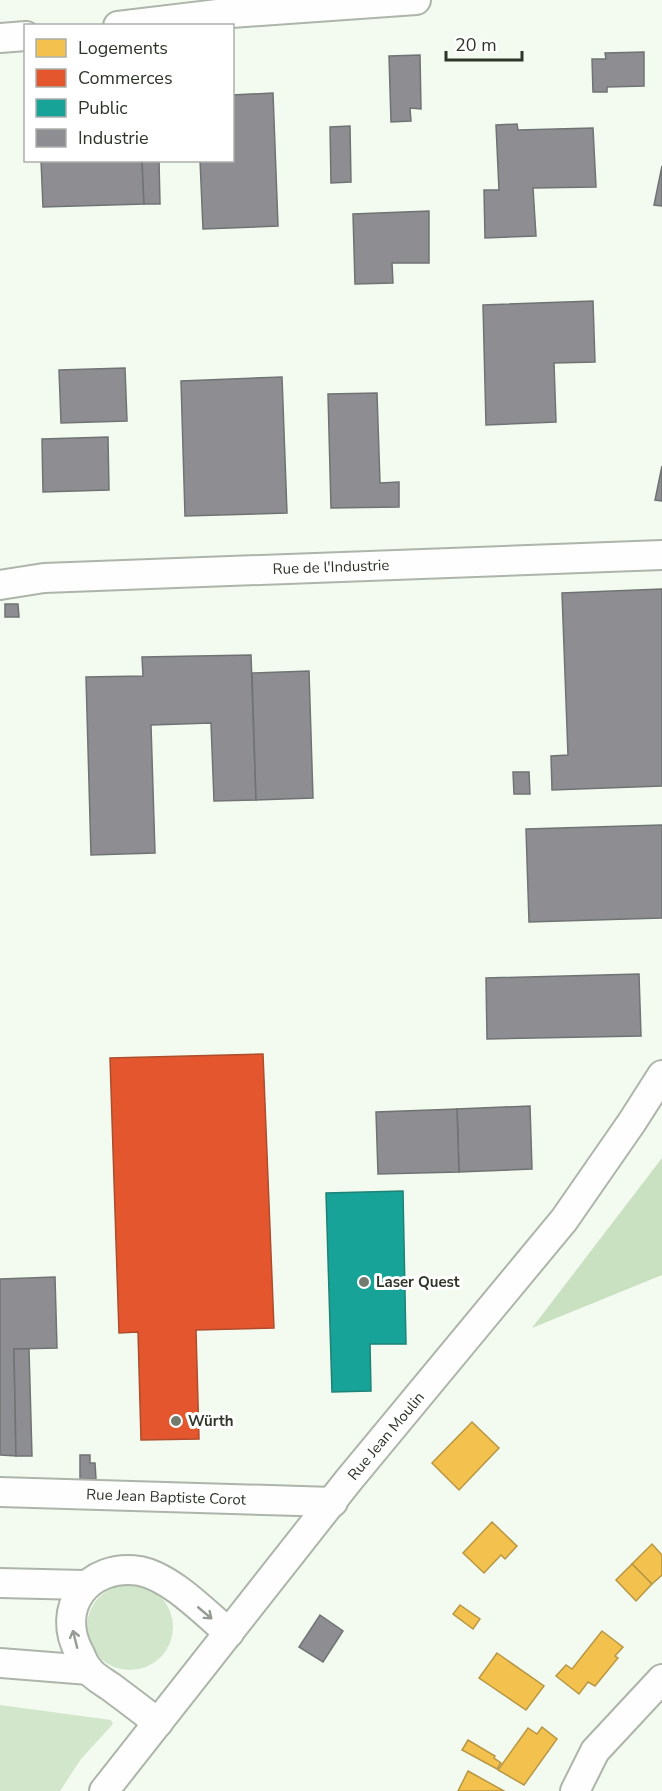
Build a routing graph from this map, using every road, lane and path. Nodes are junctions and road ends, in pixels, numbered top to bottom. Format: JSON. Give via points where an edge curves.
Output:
{"nodes":[{"id":1,"x":417,"y":0,"type":"edge"},
{"id":2,"x":135,"y":24,"type":"edge"},
{"id":3,"x":24,"y":36,"type":"edge"},
{"id":4,"x":0,"y":38,"type":"edge"},
{"id":5,"x":662,"y":555,"type":"edge"},
{"id":6,"x":0,"y":585,"type":"edge"},
{"id":7,"x":662,"y":1075,"type":"edge"},
{"id":8,"x":0,"y":1492,"type":"edge"},
{"id":9,"x":333,"y":1502,"type":"junction"},
{"id":10,"x":0,"y":1583,"type":"edge"},
{"id":11,"x":85,"y":1585,"type":"junction"},
{"id":12,"x":229,"y":1633,"type":"junction"},
{"id":13,"x":0,"y":1663,"type":"edge"},
{"id":14,"x":89,"y":1670,"type":"junction"},
{"id":15,"x":662,"y":1679,"type":"edge"},
{"id":16,"x":158,"y":1723,"type":"junction"},
{"id":17,"x":104,"y":1791,"type":"edge"},
{"id":18,"x":575,"y":1791,"type":"edge"}],
"edges":[{"from":1,"to":2,"type":"street"},
{"from":3,"to":4,"type":"street"},
{"from":5,"to":6,"type":"street","name":"Rue de l'Industrie","via":[[44,578]]},
{"from":7,"to":9,"type":"street","name":"Rue Jean Moulin","via":[[564,1220]]},
{"from":8,"to":9,"type":"street","name":"Rue Jean Baptiste Corot"},
{"from":9,"to":12,"type":"street","name":"Rue Jean Moulin"},
{"from":10,"to":11,"type":"street"},
{"from":11,"to":12,"type":"street","one_way":true,"via":[[118,1570],[140,1571],[173,1586]]},
{"from":14,"to":11,"type":"street","one_way":true,"via":[[75,1645],[71,1620],[74,1601]]},
{"from":12,"to":16,"type":"street","name":"Rue Jean Moulin"},
{"from":13,"to":14,"type":"street"},
{"from":14,"to":16,"type":"street"},
{"from":15,"to":18,"type":"street","via":[[595,1751]]},
{"from":16,"to":17,"type":"street","name":"Rue Jean Moulin"}]}
